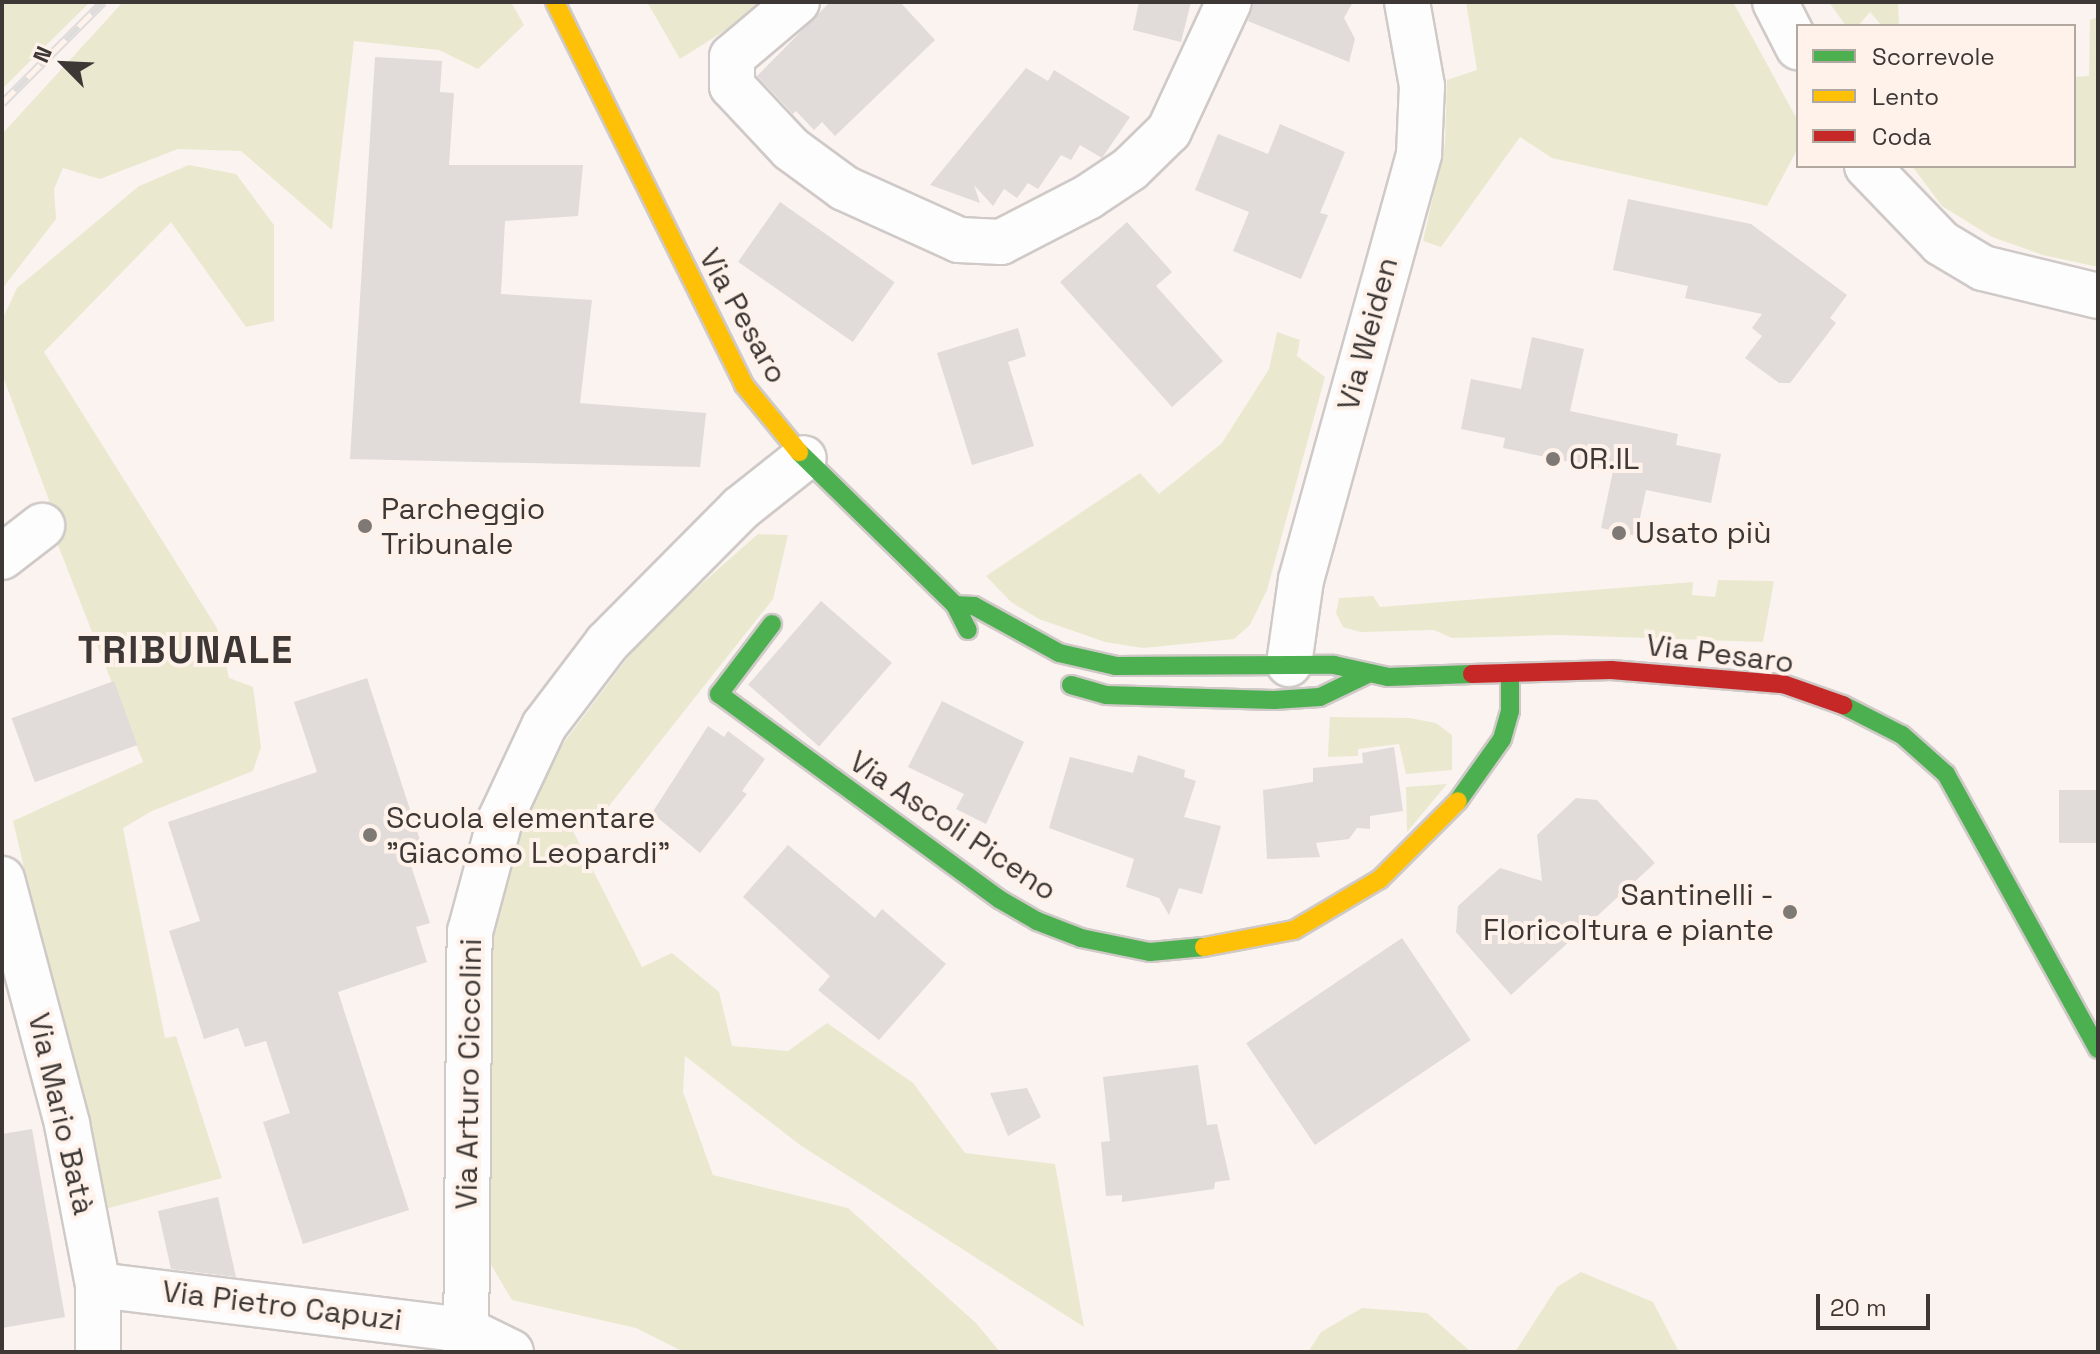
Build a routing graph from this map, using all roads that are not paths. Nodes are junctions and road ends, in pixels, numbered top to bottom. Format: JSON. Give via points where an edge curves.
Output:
{"nodes":[{"id":1,"x":555,"y":2,"type":"edge"},
{"id":2,"x":797,"y":2,"type":"edge"},
{"id":3,"x":1229,"y":2,"type":"edge"},
{"id":4,"x":1407,"y":2,"type":"edge"},
{"id":5,"x":1775,"y":2,"type":"edge"},
{"id":6,"x":1796,"y":43,"type":"edge"},
{"id":7,"x":1869,"y":168,"type":"edge"},
{"id":8,"x":2098,"y":296,"type":"edge"},
{"id":9,"x":804,"y":458,"type":"junction"},
{"id":10,"x":42,"y":526,"type":"dead end"},
{"id":11,"x":2,"y":557,"type":"edge"},
{"id":12,"x":955,"y":605,"type":"junction"},
{"id":13,"x":772,"y":624,"type":"dead end"},
{"id":14,"x":987,"y":644,"type":"dead end"},
{"id":15,"x":1289,"y":664,"type":"junction"},
{"id":16,"x":1510,"y":674,"type":"junction"},
{"id":17,"x":1366,"y":675,"type":"junction"},
{"id":18,"x":1049,"y":678,"type":"dead end"},
{"id":19,"x":1106,"y":695,"type":"junction"},
{"id":20,"x":2,"y":879,"type":"edge"},
{"id":21,"x":2062,"y":986,"type":"junction"},
{"id":22,"x":2098,"y":1016,"type":"edge"},
{"id":23,"x":2098,"y":1049,"type":"edge"},
{"id":24,"x":98,"y":1285,"type":"junction"},
{"id":25,"x":466,"y":1341,"type":"edge"},
{"id":26,"x":98,"y":1352,"type":"edge"},
{"id":27,"x":511,"y":1352,"type":"edge"}],
"edges":[{"from":1,"to":9,"type":"street","name":"Via Pesaro","via":[[744,385]]},
{"from":2,"to":3,"type":"street","via":[[732,57],[732,86],[791,149],[844,188],[959,240],[1001,242],[1130,169],[1169,131]]},
{"from":4,"to":15,"type":"street","name":"Via Weiden","via":[[1422,86],[1419,154],[1301,580]]},
{"from":5,"to":6,"type":"street"},
{"from":7,"to":8,"type":"street","via":[[1941,243],[1983,268]]},
{"from":9,"to":12,"type":"street","name":"Via Pesaro"},
{"from":9,"to":25,"type":"street","name":"Via Arturo Ciccolini","via":[[741,508],[607,643],[544,726],[500,820],[470,932]]},
{"from":10,"to":11,"type":"street"},
{"from":12,"to":14,"type":"street","name":"Via Pesaro","via":[[965,628]]},
{"from":12,"to":15,"type":"street","name":"Via Pesaro","via":[[974,606],[1059,653],[1116,666]]},
{"from":13,"to":16,"type":"street","name":"Via Ascoli Piceno","via":[[719,694],[999,899],[1081,938],[1150,952],[1241,944],[1294,930],[1380,879],[1429,835],[1473,784],[1502,739],[1510,711]]},
{"from":15,"to":17,"type":"street","name":"Via Pesaro","via":[[1334,665]]},
{"from":15,"to":19,"type":"street","via":[[1279,681],[1256,685],[1114,685]]},
{"from":16,"to":17,"type":"street","name":"Via Pesaro"},
{"from":16,"to":21,"type":"street","name":"Via Pesaro","via":[[1611,670],[1783,684],[1844,705],[1902,735],[1946,774]]},
{"from":17,"to":19,"type":"street","name":"Via Pesaro","via":[[1320,697]]},
{"from":18,"to":19,"type":"street","name":"Via Pesaro"},
{"from":20,"to":24,"type":"street","name":"Via Mario Batà","via":[[67,1124]]},
{"from":21,"to":22,"type":"street","name":"Via Pesaro"},
{"from":21,"to":23,"type":"street","name":"Via Pesaro"},
{"from":24,"to":25,"type":"street","name":"Via Pietro Capuzi"},
{"from":24,"to":26,"type":"street","name":"Via Mario Batà"},
{"from":25,"to":27,"type":"street","name":"Via Pietro Capuzi"}]}
